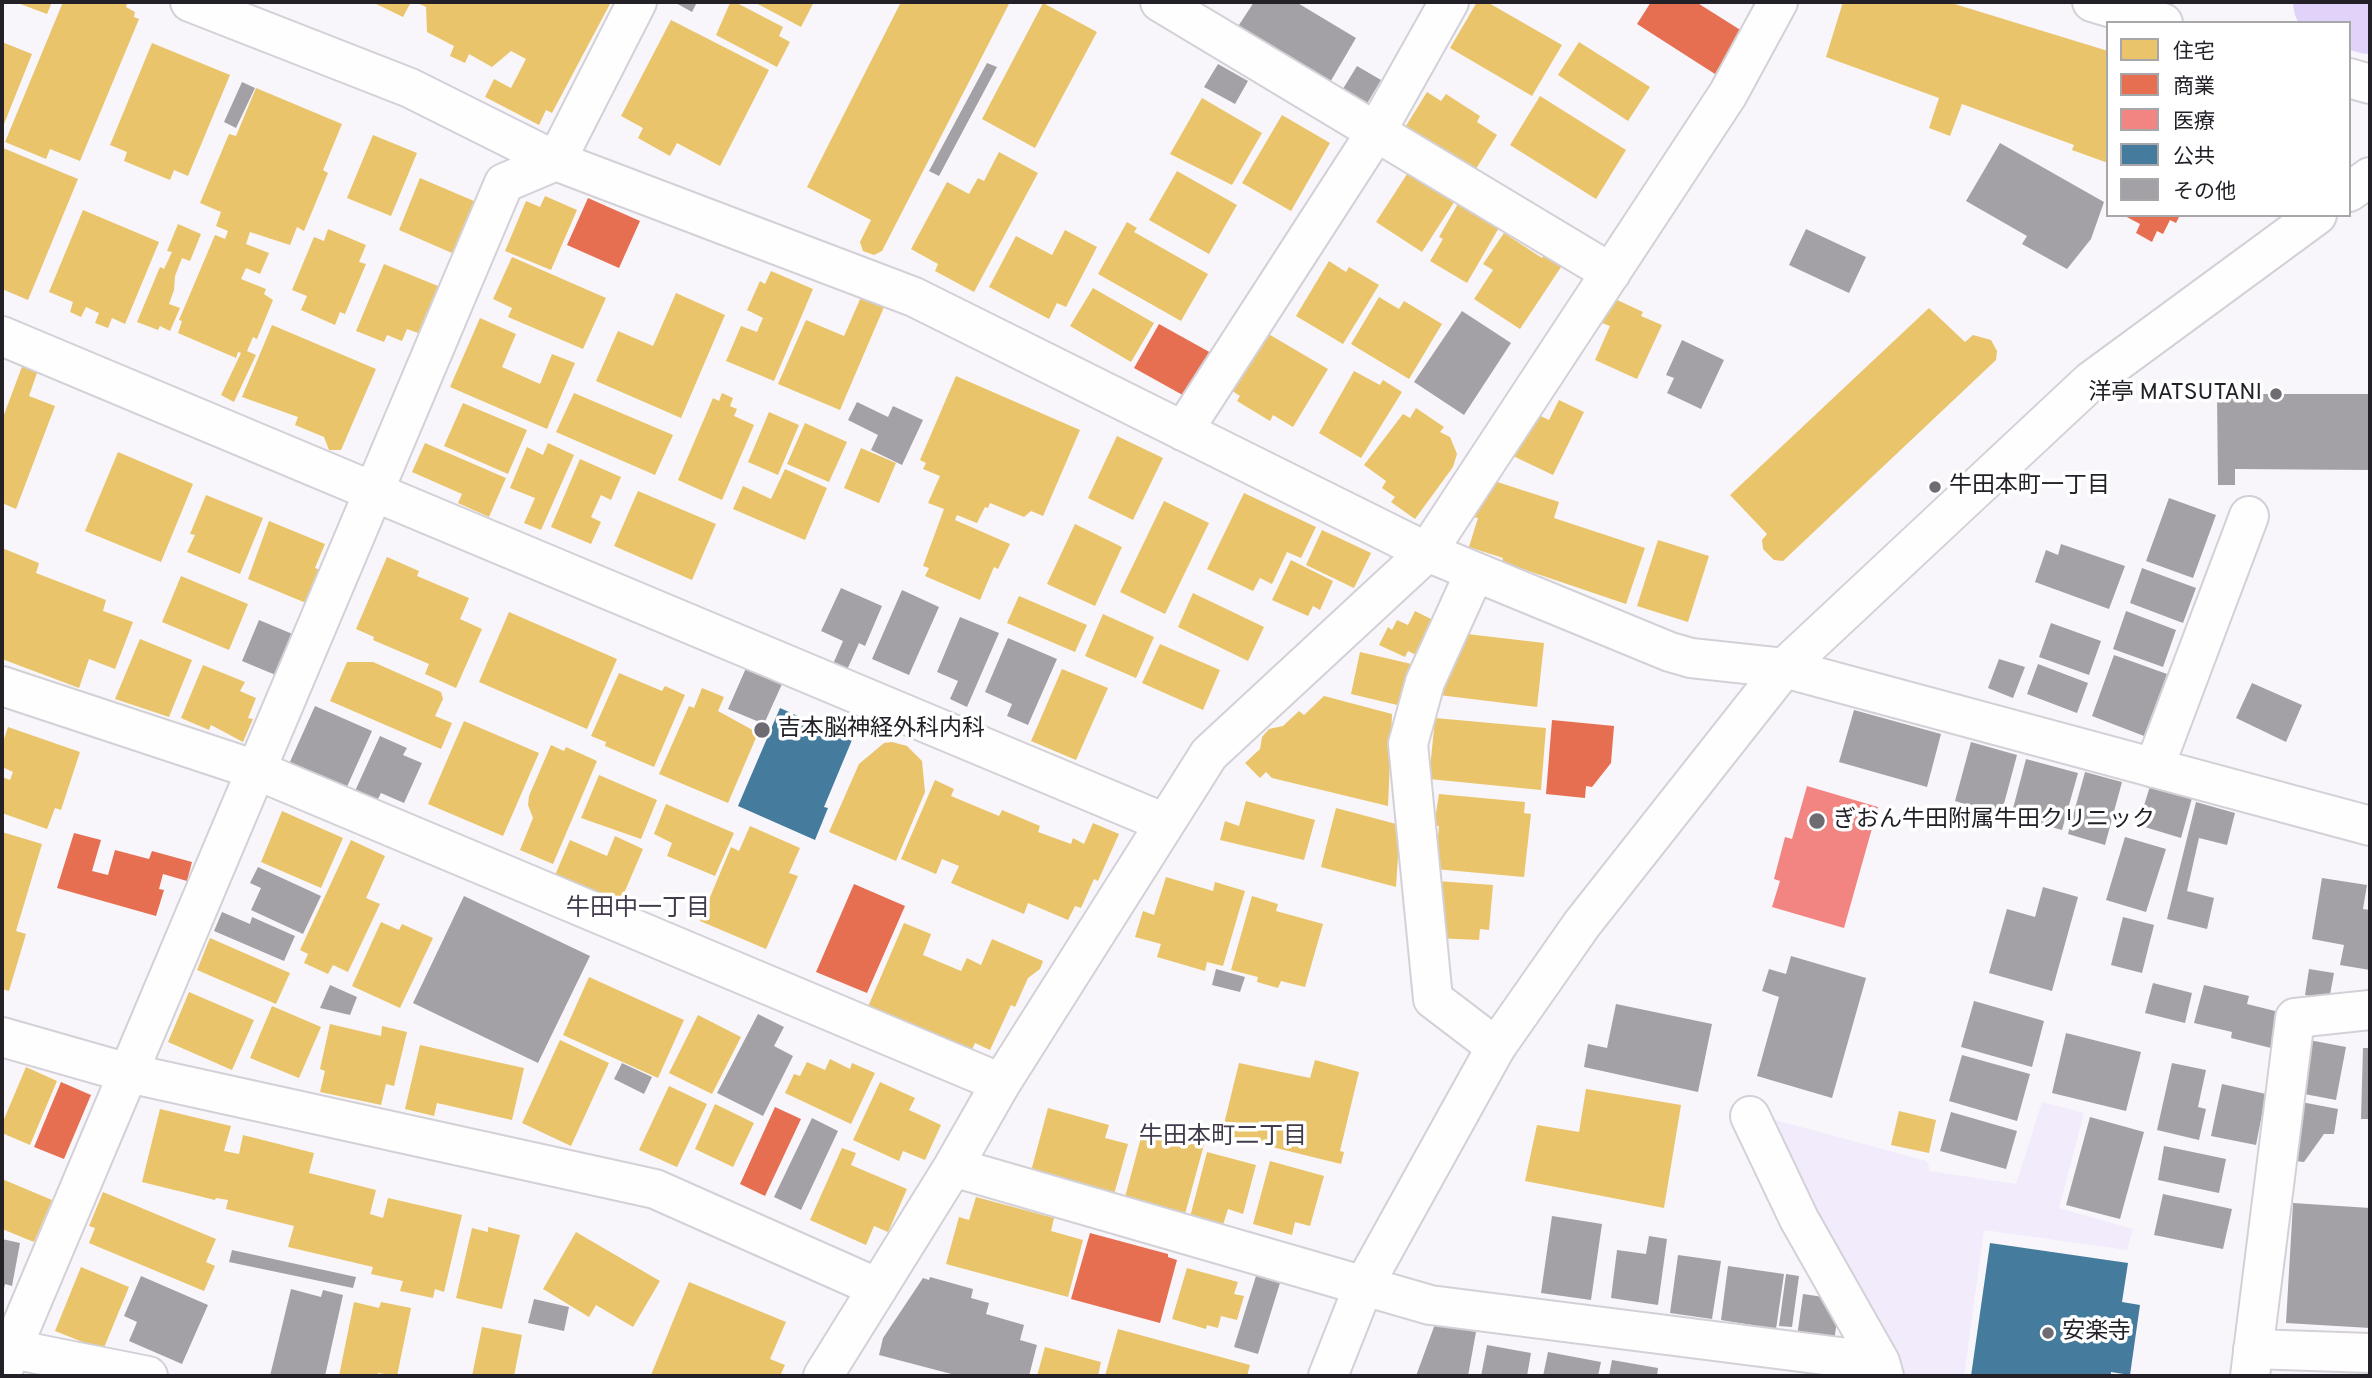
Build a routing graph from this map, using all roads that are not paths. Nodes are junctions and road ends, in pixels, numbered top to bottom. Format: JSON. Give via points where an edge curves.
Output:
{"nodes":[{"id":1,"x":190,"y":2,"type":"edge"},
{"id":2,"x":637,"y":2,"type":"edge"},
{"id":3,"x":1160,"y":2,"type":"edge"},
{"id":4,"x":1449,"y":2,"type":"edge"},
{"id":5,"x":1778,"y":2,"type":"edge"},
{"id":6,"x":2092,"y":2,"type":"edge"},
{"id":7,"x":2156,"y":21,"type":"edge"},
{"id":8,"x":2351,"y":79,"type":"edge"},
{"id":9,"x":2370,"y":85,"type":"edge"},
{"id":10,"x":1376,"y":132,"type":"junction"},
{"id":11,"x":556,"y":161,"type":"junction"},
{"id":12,"x":2370,"y":177,"type":"edge"},
{"id":13,"x":2351,"y":191,"type":"edge"},
{"id":14,"x":2314,"y":217,"type":"edge"},
{"id":15,"x":1611,"y":273,"type":"junction"},
{"id":16,"x":2,"y":336,"type":"edge"},
{"id":17,"x":1183,"y":431,"type":"junction"},
{"id":18,"x":375,"y":489,"type":"junction"},
{"id":19,"x":2249,"y":516,"type":"dead end"},
{"id":20,"x":1427,"y":552,"type":"junction"},
{"id":21,"x":1475,"y":572,"type":"junction"},
{"id":22,"x":1784,"y":667,"type":"junction"},
{"id":23,"x":2,"y":686,"type":"edge"},
{"id":24,"x":2154,"y":768,"type":"junction"},
{"id":25,"x":256,"y":770,"type":"junction"},
{"id":26,"x":1165,"y":823,"type":"junction"},
{"id":27,"x":2370,"y":827,"type":"edge"},
{"id":28,"x":2370,"y":1010,"type":"edge"},
{"id":29,"x":2,"y":1037,"type":"edge"},
{"id":30,"x":1496,"y":1047,"type":"junction"},
{"id":31,"x":128,"y":1073,"type":"junction"},
{"id":32,"x":1000,"y":1083,"type":"junction"},
{"id":33,"x":1750,"y":1116,"type":"dead end"},
{"id":34,"x":953,"y":1167,"type":"junction"},
{"id":35,"x":1364,"y":1285,"type":"junction"},
{"id":36,"x":878,"y":1288,"type":"junction"},
{"id":37,"x":2370,"y":1353,"type":"edge"},
{"id":38,"x":5,"y":1356,"type":"edge"},
{"id":39,"x":2251,"y":1363,"type":"edge"},
{"id":40,"x":1882,"y":1369,"type":"edge"},
{"id":41,"x":148,"y":1376,"type":"edge"},
{"id":42,"x":823,"y":1376,"type":"edge"},
{"id":43,"x":1328,"y":1376,"type":"edge"}],
"edges":[{"from":1,"to":11,"type":"street","via":[[410,88]]},
{"from":2,"to":11,"type":"street"},
{"from":3,"to":10,"type":"street"},
{"from":4,"to":10,"type":"street"},
{"from":5,"to":15,"type":"street","via":[[1728,94]]},
{"from":6,"to":7,"type":"street"},
{"from":8,"to":9,"type":"street"},
{"from":10,"to":15,"type":"street"},
{"from":10,"to":17,"type":"street"},
{"from":11,"to":17,"type":"street","via":[[915,297]]},
{"from":11,"to":18,"type":"street","via":[[504,183]]},
{"from":12,"to":13,"type":"street"},
{"from":14,"to":22,"type":"street","via":[[2091,381]]},
{"from":15,"to":20,"type":"street"},
{"from":16,"to":18,"type":"street"},
{"from":17,"to":20,"type":"street"},
{"from":18,"to":25,"type":"street"},
{"from":18,"to":26,"type":"street"},
{"from":19,"to":24,"type":"street"},
{"from":20,"to":21,"type":"street"},
{"from":20,"to":26,"type":"street","via":[[1209,754]]},
{"from":21,"to":22,"type":"street","via":[[1670,652]]},
{"from":21,"to":30,"type":"street","via":[[1425,681],[1408,744],[1433,999]]},
{"from":22,"to":24,"type":"street"},
{"from":22,"to":30,"type":"street","via":[[1581,924]]},
{"from":23,"to":25,"type":"street"},
{"from":24,"to":27,"type":"street"},
{"from":25,"to":31,"type":"street"},
{"from":25,"to":32,"type":"street"},
{"from":26,"to":32,"type":"street"},
{"from":28,"to":39,"type":"street","via":[[2295,1018]]},
{"from":29,"to":31,"type":"street"},
{"from":30,"to":35,"type":"street"},
{"from":31,"to":36,"type":"street","via":[[655,1189]]},
{"from":31,"to":38,"type":"street"},
{"from":32,"to":34,"type":"street"},
{"from":33,"to":40,"type":"street","via":[[1799,1219]]},
{"from":34,"to":35,"type":"street"},
{"from":34,"to":36,"type":"street"},
{"from":35,"to":40,"type":"street","via":[[1430,1305]]},
{"from":35,"to":43,"type":"street"},
{"from":36,"to":42,"type":"street"},
{"from":37,"to":39,"type":"street"},
{"from":38,"to":41,"type":"street"}]}
